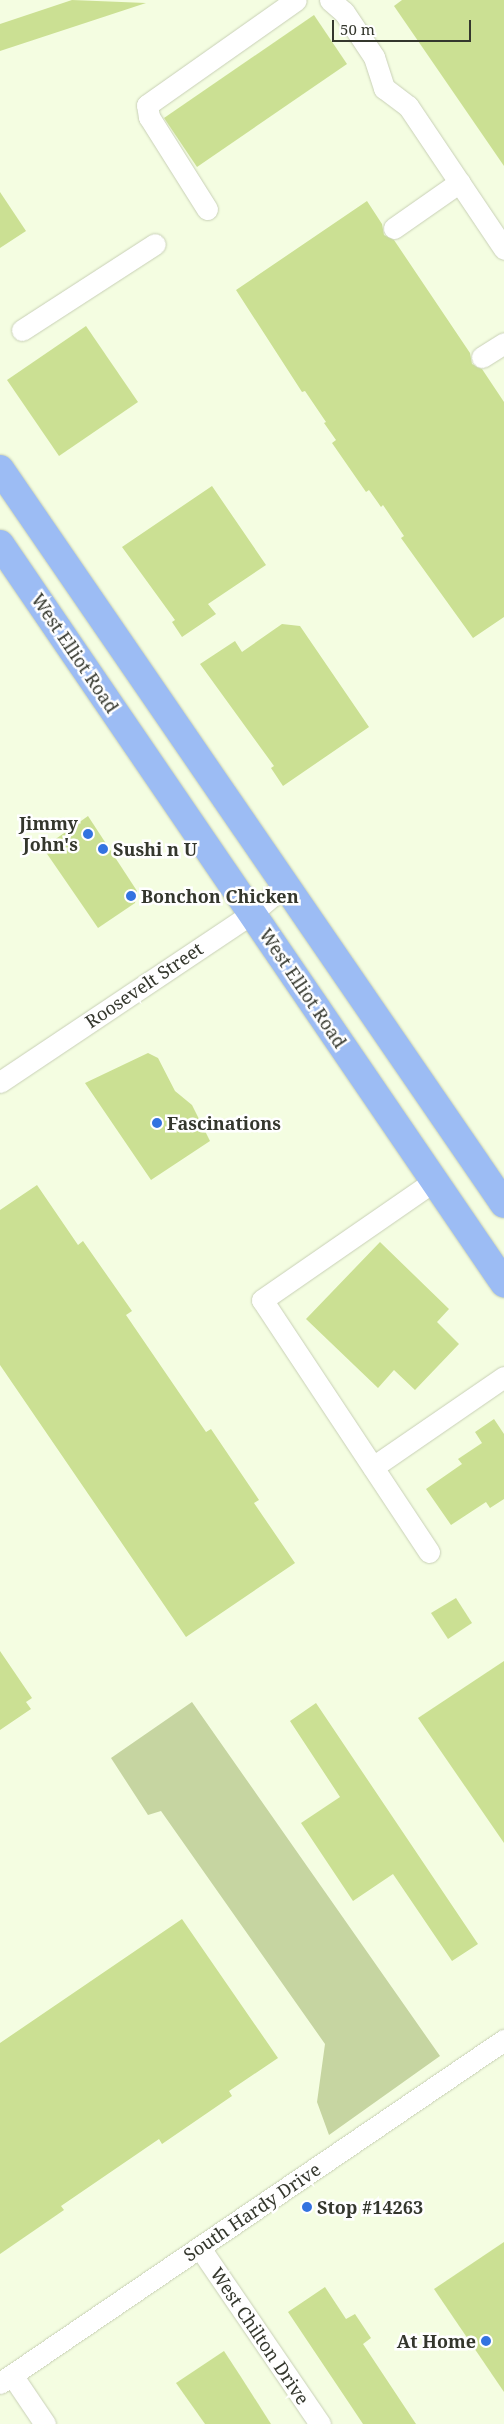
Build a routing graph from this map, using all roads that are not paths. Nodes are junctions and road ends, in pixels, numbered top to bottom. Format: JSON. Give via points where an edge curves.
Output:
{"nodes":[{"id":1,"x":296,"y":0,"type":"edge"},
{"id":2,"x":330,"y":0,"type":"edge"},
{"id":3,"x":460,"y":182,"type":"junction"},
{"id":4,"x":207,"y":209,"type":"dead end"},
{"id":5,"x":394,"y":228,"type":"dead end"},
{"id":6,"x":156,"y":244,"type":"dead end"},
{"id":7,"x":504,"y":249,"type":"edge"},
{"id":8,"x":22,"y":330,"type":"dead end"},
{"id":9,"x":504,"y":342,"type":"edge"},
{"id":10,"x":482,"y":357,"type":"dead end"},
{"id":11,"x":0,"y":469,"type":"edge"},
{"id":12,"x":0,"y":501,"type":"edge"},
{"id":13,"x":47,"y":536,"type":"junction"},
{"id":14,"x":0,"y":544,"type":"edge"},
{"id":15,"x":285,"y":885,"type":"junction"},
{"id":16,"x":252,"y":913,"type":"junction"},
{"id":17,"x":0,"y":1082,"type":"edge"},
{"id":18,"x":434,"y":1181,"type":"junction"},
{"id":19,"x":504,"y":1204,"type":"edge"},
{"id":20,"x":504,"y":1283,"type":"edge"},
{"id":21,"x":504,"y":1377,"type":"edge"},
{"id":22,"x":373,"y":1467,"type":"junction"},
{"id":23,"x":429,"y":1552,"type":"dead end"},
{"id":24,"x":504,"y":2040,"type":"edge"},
{"id":25,"x":200,"y":2248,"type":"junction"},
{"id":26,"x":6,"y":2379,"type":"edge"},
{"id":27,"x":45,"y":2424,"type":"edge"},
{"id":28,"x":320,"y":2424,"type":"edge"}],
"edges":[{"from":1,"to":4,"type":"street","via":[[147,105],[149,117]]},
{"from":2,"to":3,"type":"street","via":[[344,12],[374,57],[384,88],[408,106]]},
{"from":3,"to":5,"type":"street"},
{"from":3,"to":7,"type":"street"},
{"from":6,"to":8,"type":"street"},
{"from":9,"to":10,"type":"street"},
{"from":11,"to":13,"type":"main road"},
{"from":12,"to":13,"type":"main road"},
{"from":13,"to":15,"type":"main road"},
{"from":14,"to":16,"type":"main road","name":"West Elliot Road"},
{"from":15,"to":16,"type":"street","name":"Roosevelt Street"},
{"from":15,"to":19,"type":"main road"},
{"from":16,"to":17,"type":"street","name":"Roosevelt Street"},
{"from":16,"to":18,"type":"main road","name":"West Elliot Road"},
{"from":18,"to":20,"type":"main road","name":"West Elliot Road"},
{"from":18,"to":22,"type":"street","via":[[262,1300]]},
{"from":21,"to":22,"type":"street"},
{"from":22,"to":23,"type":"street"},
{"from":24,"to":25,"type":"street","name":"South Hardy Drive"},
{"from":25,"to":26,"type":"street","name":"South Hardy Drive"},
{"from":25,"to":28,"type":"street","name":"West Chilton Drive"},
{"from":26,"to":27,"type":"street"}]}
